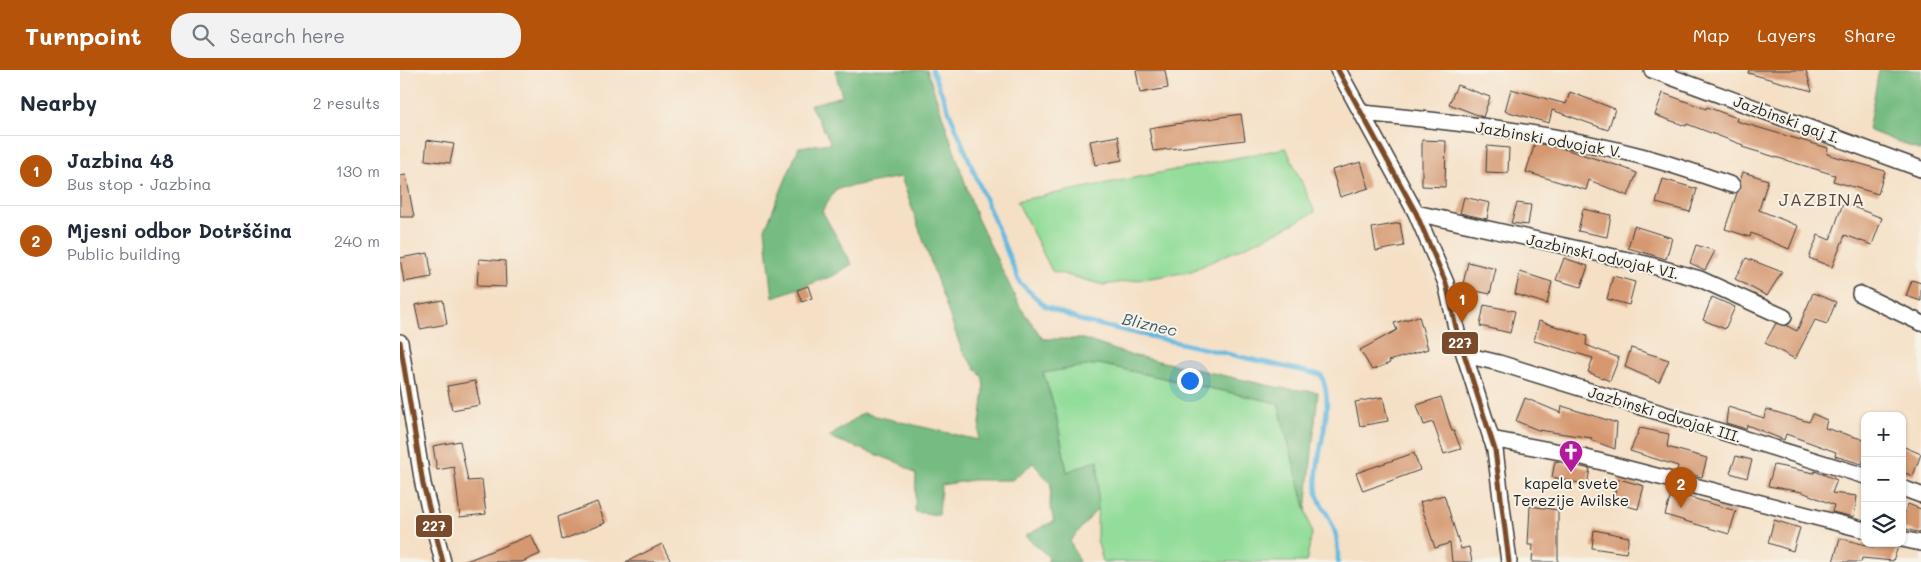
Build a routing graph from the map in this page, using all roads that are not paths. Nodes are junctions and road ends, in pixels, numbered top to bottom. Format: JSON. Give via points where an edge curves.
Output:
{"nodes":[{"id":1,"x":1338,"y":70,"type":"edge"},
{"id":2,"x":1652,"y":70,"type":"edge"},
{"id":3,"x":1362,"y":114,"type":"junction"},
{"id":4,"x":1921,"y":169,"type":"edge"},
{"id":5,"x":1732,"y":185,"type":"dead end"},
{"id":6,"x":1416,"y":213,"type":"junction"},
{"id":7,"x":1860,"y":294,"type":"dead end"},
{"id":8,"x":1784,"y":317,"type":"dead end"},
{"id":9,"x":1921,"y":323,"type":"edge"},
{"id":10,"x":400,"y":342,"type":"edge"},
{"id":11,"x":1465,"y":355,"type":"junction"},
{"id":12,"x":1491,"y":439,"type":"junction"},
{"id":13,"x":1861,"y":475,"type":"edge"},
{"id":14,"x":1906,"y":489,"type":"edge"},
{"id":15,"x":1921,"y":495,"type":"edge"},
{"id":16,"x":1861,"y":529,"type":"edge"},
{"id":17,"x":1906,"y":540,"type":"edge"},
{"id":18,"x":1921,"y":543,"type":"edge"},
{"id":19,"x":443,"y":562,"type":"edge"},
{"id":20,"x":1509,"y":562,"type":"edge"}],
"edges":[{"from":1,"to":3,"type":"street"},
{"from":2,"to":4,"type":"street","name":"Jazbinski gaj I."},
{"from":3,"to":5,"type":"street","name":"Jazbinski odvojak V.","via":[[1433,120],[1580,142],[1642,156]]},
{"from":3,"to":6,"type":"street"},
{"from":6,"to":8,"type":"street","name":"Jazbinski odvojak VI.","via":[[1700,279]]},
{"from":6,"to":11,"type":"street","via":[[1446,283]]},
{"from":7,"to":9,"type":"street"},
{"from":10,"to":19,"type":"street","via":[[422,484]]},
{"from":11,"to":12,"type":"street"},
{"from":11,"to":13,"type":"street","name":"Jazbinski odvojak III.","via":[[1499,362]]},
{"from":12,"to":16,"type":"street","via":[[1571,454]]},
{"from":12,"to":20,"type":"street"},
{"from":14,"to":15,"type":"street"},
{"from":17,"to":18,"type":"street"}]}
